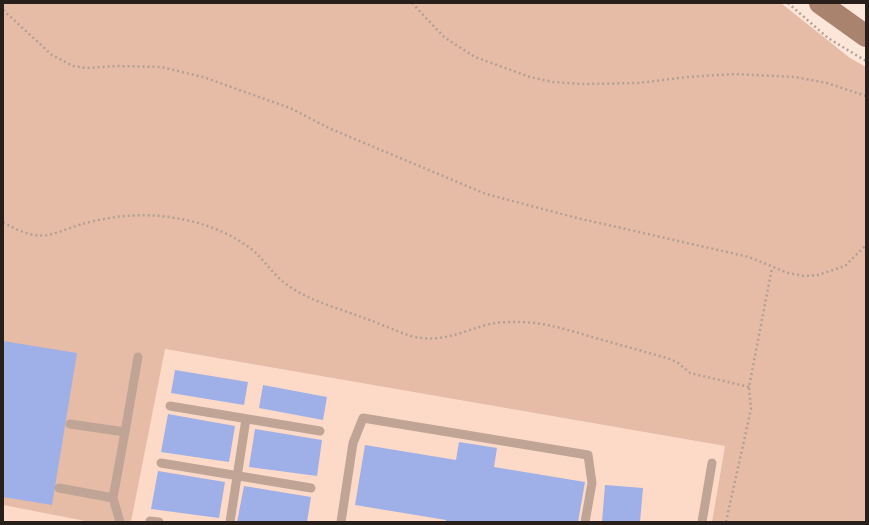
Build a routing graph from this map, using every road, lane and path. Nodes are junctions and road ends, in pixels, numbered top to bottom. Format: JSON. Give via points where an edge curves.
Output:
{"nodes":[{"id":1,"x":412,"y":3,"type":"edge"},
{"id":2,"x":788,"y":3,"type":"edge"},
{"id":3,"x":820,"y":3,"type":"edge"},
{"id":4,"x":3,"y":10,"type":"edge"},
{"id":5,"x":866,"y":36,"type":"edge"},
{"id":6,"x":866,"y":61,"type":"edge"},
{"id":7,"x":866,"y":96,"type":"edge"},
{"id":8,"x":3,"y":222,"type":"edge"},
{"id":9,"x":866,"y":245,"type":"edge"},
{"id":10,"x":772,"y":268,"type":"junction"},
{"id":11,"x":138,"y":357,"type":"dead end"},
{"id":12,"x":748,"y":387,"type":"junction"},
{"id":13,"x":170,"y":406,"type":"dead end"},
{"id":14,"x":246,"y":420,"type":"junction"},
{"id":15,"x":70,"y":424,"type":"dead end"},
{"id":16,"x":320,"y":431,"type":"dead end"},
{"id":17,"x":124,"y":432,"type":"junction"},
{"id":18,"x":161,"y":463,"type":"dead end"},
{"id":19,"x":712,"y":463,"type":"dead end"},
{"id":20,"x":237,"y":476,"type":"junction"},
{"id":21,"x":59,"y":488,"type":"dead end"},
{"id":22,"x":311,"y":488,"type":"dead end"},
{"id":23,"x":113,"y":498,"type":"junction"},
{"id":24,"x":120,"y":522,"type":"edge"},
{"id":25,"x":230,"y":522,"type":"edge"},
{"id":26,"x":341,"y":522,"type":"edge"},
{"id":27,"x":585,"y":522,"type":"edge"},
{"id":28,"x":702,"y":522,"type":"edge"},
{"id":29,"x":726,"y":522,"type":"edge"}],
"edges":[{"from":1,"to":7,"type":"path","via":[[444,37],[476,57],[530,78],[581,84],[639,83],[734,74],[795,77],[827,83]]},
{"from":2,"to":6,"type":"path","via":[[828,38]]},
{"from":3,"to":5,"type":"street"},
{"from":4,"to":10,"type":"path","via":[[52,55],[73,66],[161,67],[203,76],[290,108],[330,129],[486,194],[577,218],[749,257]]},
{"from":8,"to":12,"type":"path","via":[[25,233],[39,236],[54,235],[92,221],[128,215],[177,218],[225,233],[240,241],[286,284],[301,293],[411,336],[446,338],[492,324],[529,322],[557,327],[667,358],[677,362],[690,373]]},
{"from":9,"to":10,"type":"path","via":[[845,266],[818,275],[793,274]]},
{"from":10,"to":12,"type":"path"},
{"from":11,"to":17,"type":"lane"},
{"from":12,"to":29,"type":"path","via":[[751,409]]},
{"from":13,"to":14,"type":"lane"},
{"from":14,"to":16,"type":"lane"},
{"from":14,"to":20,"type":"lane"},
{"from":15,"to":17,"type":"lane"},
{"from":17,"to":23,"type":"lane"},
{"from":18,"to":20,"type":"lane"},
{"from":19,"to":28,"type":"lane"},
{"from":20,"to":22,"type":"lane"},
{"from":20,"to":25,"type":"lane"},
{"from":21,"to":23,"type":"lane"},
{"from":23,"to":24,"type":"lane"},
{"from":26,"to":27,"type":"lane","via":[[353,443],[363,418],[588,455],[592,483]]}]}
